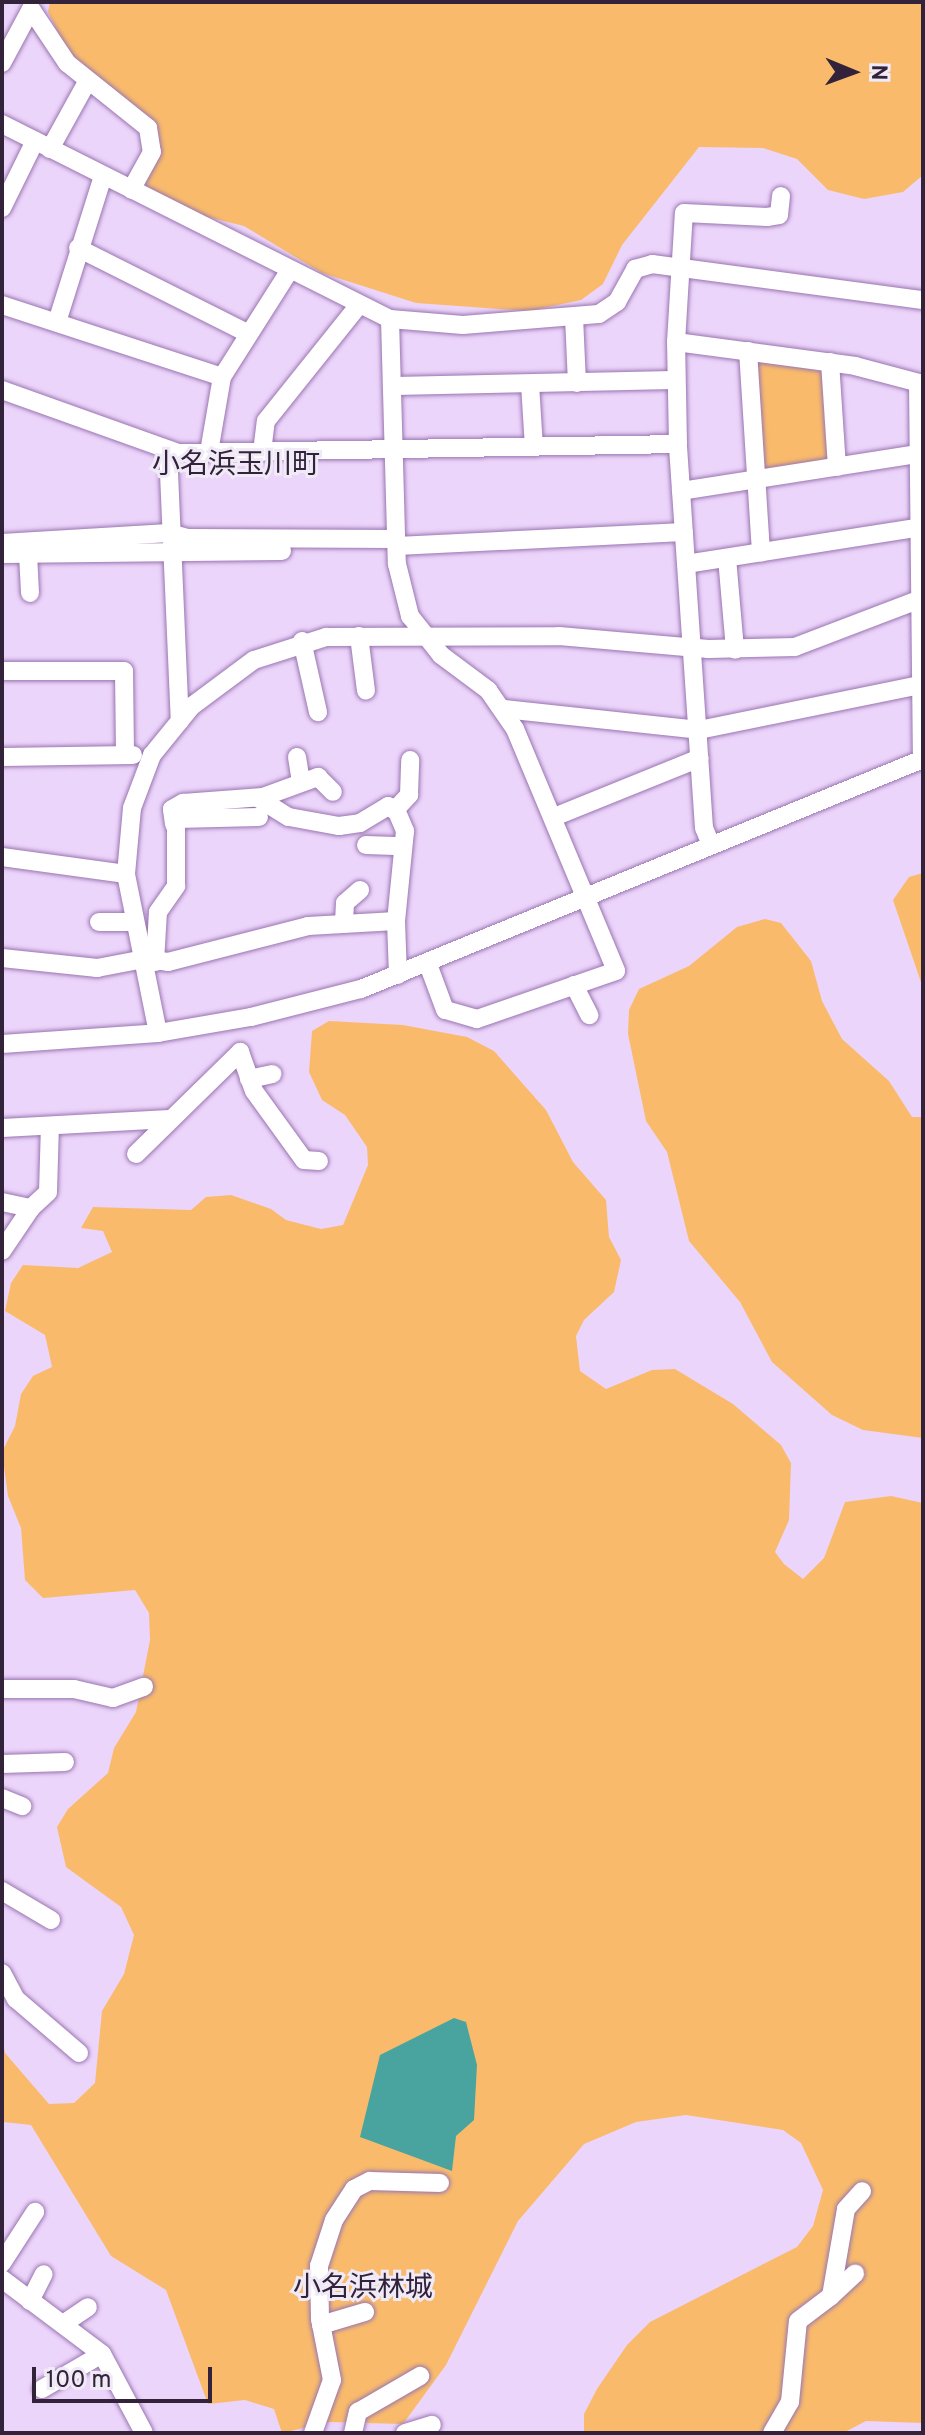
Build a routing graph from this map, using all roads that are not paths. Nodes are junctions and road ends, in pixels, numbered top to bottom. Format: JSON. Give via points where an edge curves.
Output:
{"nodes":[{"id":1,"x":33,"y":6,"type":"edge"},
{"id":2,"x":2,"y":63,"type":"edge"},
{"id":3,"x":87,"y":82,"type":"junction"},
{"id":4,"x":2,"y":124,"type":"edge"},
{"id":5,"x":43,"y":145,"type":"junction"},
{"id":6,"x":103,"y":176,"type":"junction"},
{"id":7,"x":131,"y":190,"type":"junction"},
{"id":8,"x":781,"y":196,"type":"dead end"},
{"id":9,"x":3,"y":203,"type":"edge"},
{"id":10,"x":78,"y":248,"type":"junction"},
{"id":11,"x":678,"y":266,"type":"junction"},
{"id":12,"x":290,"y":270,"type":"junction"},
{"id":13,"x":923,"y":300,"type":"edge"},
{"id":14,"x":2,"y":305,"type":"edge"},
{"id":15,"x":359,"y":305,"type":"junction"},
{"id":16,"x":574,"y":317,"type":"junction"},
{"id":17,"x":390,"y":319,"type":"junction"},
{"id":18,"x":57,"y":322,"type":"junction"},
{"id":19,"x":249,"y":334,"type":"junction"},
{"id":20,"x":676,"y":342,"type":"junction"},
{"id":21,"x":748,"y":351,"type":"junction"},
{"id":22,"x":830,"y":362,"type":"junction"},
{"id":23,"x":222,"y":377,"type":"junction"},
{"id":24,"x":676,"y":380,"type":"junction"},
{"id":25,"x":577,"y":383,"type":"junction"},
{"id":26,"x":921,"y":383,"type":"edge"},
{"id":27,"x":530,"y":384,"type":"junction"},
{"id":28,"x":392,"y":386,"type":"junction"},
{"id":29,"x":2,"y":390,"type":"edge"},
{"id":30,"x":678,"y":444,"type":"junction"},
{"id":31,"x":534,"y":447,"type":"junction"},
{"id":32,"x":168,"y":450,"type":"junction"},
{"id":33,"x":394,"y":450,"type":"junction"},
{"id":34,"x":209,"y":452,"type":"junction"},
{"id":35,"x":262,"y":452,"type":"junction"},
{"id":36,"x":917,"y":454,"type":"junction"},
{"id":37,"x":837,"y":467,"type":"junction"},
{"id":38,"x":757,"y":480,"type":"junction"},
{"id":39,"x":681,"y":491,"type":"junction"},
{"id":40,"x":916,"y":528,"type":"junction"},
{"id":41,"x":684,"y":532,"type":"junction"},
{"id":42,"x":169,"y":533,"type":"junction"},
{"id":43,"x":2,"y":543,"type":"edge"},
{"id":44,"x":397,"y":545,"type":"junction"},
{"id":45,"x":169,"y":552,"type":"junction"},
{"id":46,"x":761,"y":553,"type":"junction"},
{"id":47,"x":2,"y":554,"type":"edge"},
{"id":48,"x":28,"y":554,"type":"junction"},
{"id":49,"x":727,"y":558,"type":"junction"},
{"id":50,"x":686,"y":564,"type":"junction"},
{"id":51,"x":30,"y":593,"type":"dead end"},
{"id":52,"x":920,"y":599,"type":"edge"},
{"id":53,"x":359,"y":636,"type":"junction"},
{"id":54,"x":423,"y":637,"type":"junction"},
{"id":55,"x":302,"y":641,"type":"junction"},
{"id":56,"x":692,"y":646,"type":"junction"},
{"id":57,"x":735,"y":650,"type":"junction"},
{"id":58,"x":2,"y":671,"type":"edge"},
{"id":59,"x":920,"y":685,"type":"junction"},
{"id":60,"x":366,"y":691,"type":"dead end"},
{"id":61,"x":504,"y":709,"type":"junction"},
{"id":62,"x":318,"y":712,"type":"dead end"},
{"id":63,"x":180,"y":721,"type":"junction"},
{"id":64,"x":699,"y":730,"type":"junction"},
{"id":65,"x":125,"y":755,"type":"junction"},
{"id":66,"x":152,"y":755,"type":"junction"},
{"id":67,"x":2,"y":757,"type":"edge"},
{"id":68,"x":297,"y":757,"type":"dead end"},
{"id":69,"x":700,"y":758,"type":"junction"},
{"id":70,"x":410,"y":760,"type":"dead end"},
{"id":71,"x":923,"y":760,"type":"edge"},
{"id":72,"x":301,"y":781,"type":"junction"},
{"id":73,"x":429,"y":787,"type":"dead end"},
{"id":74,"x":410,"y":791,"type":"junction"},
{"id":75,"x":333,"y":792,"type":"dead end"},
{"id":76,"x":258,"y":798,"type":"junction"},
{"id":77,"x":395,"y":810,"type":"junction"},
{"id":78,"x":259,"y":817,"type":"dead end"},
{"id":79,"x":554,"y":817,"type":"junction"},
{"id":80,"x":174,"y":824,"type":"junction"},
{"id":81,"x":366,"y":845,"type":"dead end"},
{"id":82,"x":711,"y":845,"type":"junction"},
{"id":83,"x":402,"y":846,"type":"junction"},
{"id":84,"x":2,"y":857,"type":"edge"},
{"id":85,"x":126,"y":874,"type":"junction"},
{"id":86,"x":360,"y":890,"type":"dead end"},
{"id":87,"x":587,"y":897,"type":"junction"},
{"id":88,"x":396,"y":921,"type":"junction"},
{"id":89,"x":99,"y":922,"type":"dead end"},
{"id":90,"x":134,"y":922,"type":"junction"},
{"id":91,"x":344,"y":922,"type":"junction"},
{"id":92,"x":2,"y":958,"type":"edge"},
{"id":93,"x":149,"y":960,"type":"junction"},
{"id":94,"x":428,"y":964,"type":"junction"},
{"id":95,"x":398,"y":975,"type":"junction"},
{"id":96,"x":574,"y":985,"type":"junction"},
{"id":97,"x":589,"y":1015,"type":"dead end"},
{"id":98,"x":230,"y":1021,"type":"junction"},
{"id":99,"x":158,"y":1033,"type":"junction"},
{"id":100,"x":2,"y":1044,"type":"edge"},
{"id":101,"x":236,"y":1055,"type":"junction"},
{"id":102,"x":272,"y":1074,"type":"dead end"},
{"id":103,"x":249,"y":1079,"type":"junction"},
{"id":104,"x":170,"y":1119,"type":"junction"},
{"id":105,"x":50,"y":1126,"type":"junction"},
{"id":106,"x":2,"y":1128,"type":"edge"},
{"id":107,"x":136,"y":1154,"type":"dead end"},
{"id":108,"x":319,"y":1161,"type":"dead end"},
{"id":109,"x":2,"y":1202,"type":"edge"},
{"id":110,"x":31,"y":1208,"type":"junction"},
{"id":111,"x":2,"y":1251,"type":"edge"},
{"id":112,"x":98,"y":1673,"type":"dead end"},
{"id":113,"x":144,"y":1687,"type":"dead end"},
{"id":114,"x":2,"y":1689,"type":"edge"},
{"id":115,"x":94,"y":1693,"type":"junction"},
{"id":116,"x":65,"y":1762,"type":"dead end"},
{"id":117,"x":2,"y":1764,"type":"edge"},
{"id":118,"x":2,"y":1798,"type":"edge"},
{"id":119,"x":22,"y":1806,"type":"dead end"},
{"id":120,"x":2,"y":1891,"type":"edge"},
{"id":121,"x":51,"y":1920,"type":"dead end"},
{"id":122,"x":2,"y":1973,"type":"edge"},
{"id":123,"x":79,"y":2053,"type":"dead end"},
{"id":124,"x":440,"y":2183,"type":"dead end"},
{"id":125,"x":862,"y":2191,"type":"dead end"},
{"id":126,"x":35,"y":2212,"type":"dead end"},
{"id":127,"x":2,"y":2263,"type":"edge"},
{"id":128,"x":44,"y":2274,"type":"dead end"},
{"id":129,"x":855,"y":2274,"type":"dead end"},
{"id":130,"x":2,"y":2279,"type":"edge"},
{"id":131,"x":831,"y":2296,"type":"junction"},
{"id":132,"x":30,"y":2301,"type":"junction"},
{"id":133,"x":88,"y":2307,"type":"dead end"},
{"id":134,"x":365,"y":2312,"type":"dead end"},
{"id":135,"x":63,"y":2324,"type":"junction"},
{"id":136,"x":321,"y":2325,"type":"junction"},
{"id":137,"x":102,"y":2354,"type":"junction"},
{"id":138,"x":420,"y":2376,"type":"dead end"},
{"id":139,"x":42,"y":2389,"type":"dead end"},
{"id":140,"x":432,"y":2425,"type":"dead end"},
{"id":141,"x":144,"y":2433,"type":"edge"},
{"id":142,"x":313,"y":2433,"type":"edge"},
{"id":143,"x":353,"y":2433,"type":"edge"},
{"id":144,"x":405,"y":2433,"type":"edge"},
{"id":145,"x":772,"y":2433,"type":"edge"}],
"edges":[{"from":1,"to":2,"type":"street"},
{"from":1,"to":3,"type":"street","via":[[52,43]]},
{"from":3,"to":5,"type":"street"},
{"from":3,"to":7,"type":"street","via":[[148,128],[152,152]]},
{"from":4,"to":5,"type":"street"},
{"from":5,"to":6,"type":"street"},
{"from":5,"to":9,"type":"street"},
{"from":6,"to":7,"type":"street"},
{"from":6,"to":10,"type":"street"},
{"from":7,"to":12,"type":"street"},
{"from":8,"to":11,"type":"street","via":[[779,215],[684,213]]},
{"from":10,"to":18,"type":"street"},
{"from":10,"to":19,"type":"street"},
{"from":11,"to":13,"type":"street"},
{"from":11,"to":16,"type":"street","via":[[635,269],[617,302],[599,314]]},
{"from":11,"to":20,"type":"street"},
{"from":12,"to":15,"type":"street"},
{"from":12,"to":19,"type":"street"},
{"from":14,"to":18,"type":"street"},
{"from":15,"to":17,"type":"street"},
{"from":15,"to":35,"type":"street","via":[[266,421]]},
{"from":16,"to":17,"type":"street","via":[[463,325]]},
{"from":16,"to":25,"type":"street"},
{"from":17,"to":28,"type":"street"},
{"from":18,"to":23,"type":"street"},
{"from":19,"to":23,"type":"street"},
{"from":20,"to":21,"type":"street"},
{"from":20,"to":24,"type":"street"},
{"from":21,"to":22,"type":"street"},
{"from":21,"to":38,"type":"street"},
{"from":22,"to":26,"type":"street"},
{"from":22,"to":37,"type":"street"},
{"from":23,"to":34,"type":"street"},
{"from":24,"to":25,"type":"street"},
{"from":24,"to":30,"type":"street"},
{"from":25,"to":27,"type":"street"},
{"from":26,"to":36,"type":"street"},
{"from":27,"to":28,"type":"street"},
{"from":27,"to":31,"type":"street"},
{"from":28,"to":33,"type":"street"},
{"from":29,"to":32,"type":"street"},
{"from":30,"to":31,"type":"street"},
{"from":30,"to":39,"type":"street"},
{"from":31,"to":33,"type":"street"},
{"from":32,"to":34,"type":"street"},
{"from":32,"to":42,"type":"street"},
{"from":33,"to":35,"type":"street"},
{"from":33,"to":44,"type":"street"},
{"from":34,"to":35,"type":"street"},
{"from":36,"to":37,"type":"street"},
{"from":36,"to":40,"type":"street"},
{"from":37,"to":38,"type":"street"},
{"from":38,"to":39,"type":"street"},
{"from":38,"to":46,"type":"street"},
{"from":39,"to":41,"type":"street"},
{"from":40,"to":46,"type":"street"},
{"from":40,"to":52,"type":"street"},
{"from":41,"to":44,"type":"street"},
{"from":41,"to":50,"type":"street"},
{"from":42,"to":43,"type":"street"},
{"from":42,"to":44,"type":"street"},
{"from":42,"to":45,"type":"street"},
{"from":44,"to":45,"type":"street"},
{"from":44,"to":54,"type":"street","via":[[406,603]]},
{"from":45,"to":48,"type":"street"},
{"from":45,"to":63,"type":"street"},
{"from":46,"to":49,"type":"street"},
{"from":47,"to":48,"type":"street"},
{"from":48,"to":51,"type":"street"},
{"from":49,"to":50,"type":"street"},
{"from":49,"to":57,"type":"street"},
{"from":50,"to":56,"type":"street"},
{"from":52,"to":57,"type":"street","via":[[795,647]]},
{"from":52,"to":59,"type":"street"},
{"from":53,"to":54,"type":"street"},
{"from":53,"to":55,"type":"street"},
{"from":53,"to":60,"type":"street"},
{"from":54,"to":56,"type":"street","via":[[559,636]]},
{"from":54,"to":61,"type":"street","via":[[482,684]]},
{"from":55,"to":62,"type":"street"},
{"from":55,"to":63,"type":"street","via":[[230,675]]},
{"from":56,"to":57,"type":"street"},
{"from":56,"to":64,"type":"street"},
{"from":58,"to":65,"type":"street","via":[[124,671]]},
{"from":59,"to":64,"type":"street"},
{"from":59,"to":71,"type":"street"},
{"from":61,"to":64,"type":"street"},
{"from":61,"to":79,"type":"street"},
{"from":63,"to":66,"type":"street"},
{"from":64,"to":69,"type":"street"},
{"from":65,"to":66,"type":"street"},
{"from":65,"to":67,"type":"street"},
{"from":66,"to":85,"type":"street","via":[[132,808]]},
{"from":68,"to":72,"type":"street"},
{"from":69,"to":79,"type":"street"},
{"from":69,"to":82,"type":"street","via":[[704,828]]},
{"from":70,"to":74,"type":"street"},
{"from":71,"to":82,"type":"street"},
{"from":72,"to":75,"type":"street","via":[[323,779]]},
{"from":72,"to":76,"type":"street"},
{"from":73,"to":74,"type":"street"},
{"from":74,"to":77,"type":"street"},
{"from":76,"to":77,"type":"street","via":[[289,817],[339,826],[360,823],[388,806]]},
{"from":76,"to":80,"type":"street","via":[[224,796],[177,804],[172,809]]},
{"from":77,"to":83,"type":"street","via":[[405,831]]},
{"from":78,"to":80,"type":"street","via":[[179,818]]},
{"from":79,"to":87,"type":"street"},
{"from":80,"to":93,"type":"street","via":[[176,886],[158,912]]},
{"from":81,"to":83,"type":"street"},
{"from":82,"to":87,"type":"street"},
{"from":83,"to":88,"type":"street"},
{"from":84,"to":85,"type":"street"},
{"from":85,"to":90,"type":"street"},
{"from":86,"to":91,"type":"street","via":[[345,903]]},
{"from":87,"to":94,"type":"street"},
{"from":87,"to":96,"type":"street","via":[[616,971]]},
{"from":88,"to":91,"type":"street"},
{"from":88,"to":95,"type":"street"},
{"from":89,"to":90,"type":"street"},
{"from":90,"to":93,"type":"street"},
{"from":91,"to":93,"type":"street"},
{"from":92,"to":93,"type":"street","via":[[97,968]]},
{"from":93,"to":99,"type":"street"},
{"from":94,"to":95,"type":"street"},
{"from":94,"to":96,"type":"street","via":[[445,1010],[477,1019]]},
{"from":95,"to":98,"type":"street"},
{"from":96,"to":97,"type":"street"},
{"from":98,"to":99,"type":"street"},
{"from":98,"to":101,"type":"street"},
{"from":99,"to":100,"type":"street"},
{"from":101,"to":103,"type":"street","via":[[240,1052]]},
{"from":101,"to":104,"type":"street"},
{"from":102,"to":103,"type":"street"},
{"from":103,"to":108,"type":"street","via":[[304,1160]]},
{"from":104,"to":105,"type":"street"},
{"from":104,"to":107,"type":"street"},
{"from":105,"to":106,"type":"street"},
{"from":105,"to":110,"type":"street","via":[[48,1192]]},
{"from":109,"to":110,"type":"street"},
{"from":110,"to":111,"type":"street"},
{"from":112,"to":115,"type":"street"},
{"from":113,"to":115,"type":"street","via":[[123,1697]]},
{"from":114,"to":115,"type":"street"},
{"from":116,"to":117,"type":"street"},
{"from":118,"to":119,"type":"street"},
{"from":120,"to":121,"type":"street"},
{"from":122,"to":123,"type":"street","via":[[16,1999]]},
{"from":124,"to":136,"type":"street","via":[[381,2179],[354,2189],[324,2242],[319,2266]]},
{"from":125,"to":131,"type":"street","via":[[846,2209]]},
{"from":126,"to":127,"type":"street"},
{"from":128,"to":132,"type":"street"},
{"from":129,"to":131,"type":"street"},
{"from":130,"to":132,"type":"street"},
{"from":131,"to":145,"type":"street","via":[[798,2321],[790,2402]]},
{"from":132,"to":135,"type":"street"},
{"from":133,"to":135,"type":"street"},
{"from":134,"to":136,"type":"street"},
{"from":135,"to":137,"type":"street"},
{"from":136,"to":142,"type":"street","via":[[332,2380]]},
{"from":137,"to":139,"type":"street"},
{"from":137,"to":141,"type":"street"},
{"from":138,"to":143,"type":"street","via":[[358,2412]]},
{"from":140,"to":144,"type":"street"}]}
